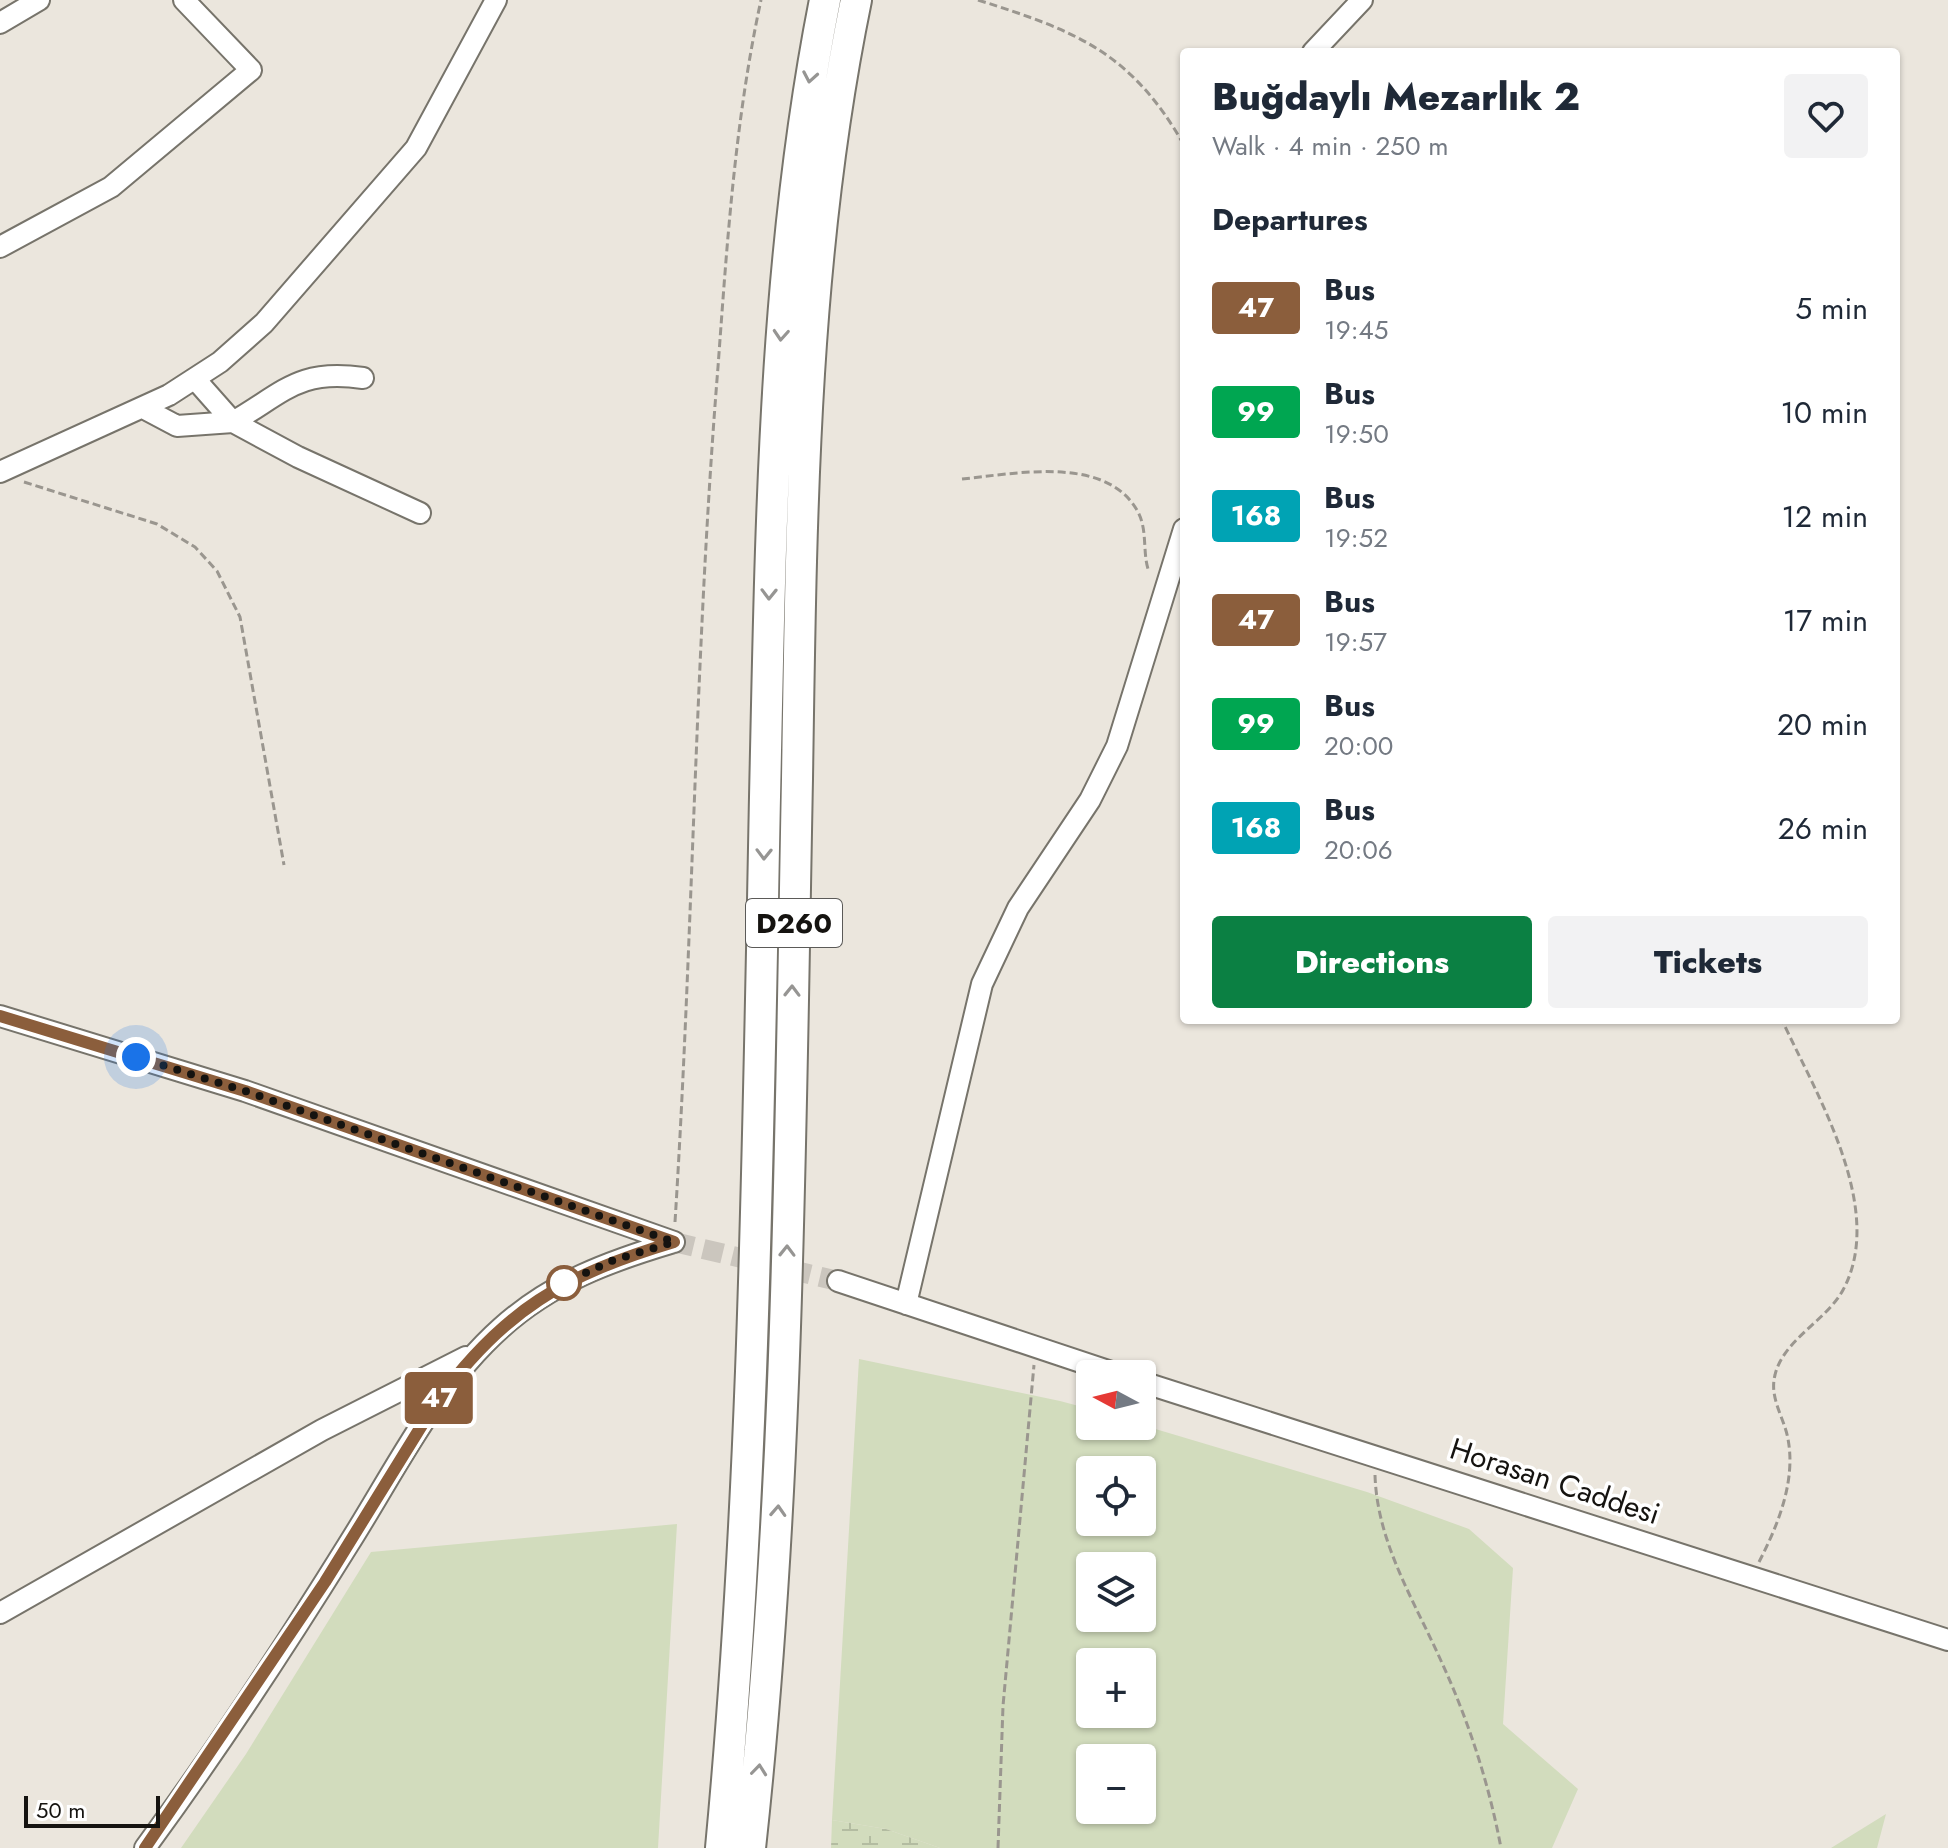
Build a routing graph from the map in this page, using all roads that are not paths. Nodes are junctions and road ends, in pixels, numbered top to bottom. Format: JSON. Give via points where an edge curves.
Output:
{"nodes":[{"id":1,"x":184,"y":0,"type":"edge"},
{"id":2,"x":496,"y":0,"type":"edge"},
{"id":3,"x":825,"y":0,"type":"edge"},
{"id":4,"x":856,"y":0,"type":"edge"},
{"id":5,"x":1362,"y":0,"type":"edge"},
{"id":6,"x":36,"y":1,"type":"edge"},
{"id":7,"x":0,"y":23,"type":"edge"},
{"id":8,"x":1317,"y":48,"type":"edge"},
{"id":9,"x":0,"y":247,"type":"edge"},
{"id":10,"x":363,"y":378,"type":"dead end"},
{"id":11,"x":195,"y":379,"type":"junction"},
{"id":12,"x":143,"y":408,"type":"junction"},
{"id":13,"x":233,"y":422,"type":"junction"},
{"id":14,"x":7,"y":476,"type":"edge"},
{"id":15,"x":420,"y":513,"type":"dead end"},
{"id":16,"x":1180,"y":543,"type":"edge"},
{"id":17,"x":0,"y":1016,"type":"edge"},
{"id":18,"x":838,"y":1281,"type":"tunnel mouth"},
{"id":19,"x":906,"y":1304,"type":"junction"},
{"id":20,"x":477,"y":1351,"type":"junction"},
{"id":21,"x":1076,"y":1360,"type":"edge"},
{"id":22,"x":1156,"y":1386,"type":"edge"},
{"id":23,"x":0,"y":1613,"type":"edge"},
{"id":24,"x":1948,"y":1640,"type":"edge"},
{"id":25,"x":145,"y":1848,"type":"edge"},
{"id":26,"x":721,"y":1848,"type":"edge"},
{"id":27,"x":750,"y":1848,"type":"edge"}],
"edges":[{"from":1,"to":9,"type":"street","via":[[251,70],[111,187]]},
{"from":2,"to":11,"type":"street","via":[[416,148],[264,323]]},
{"from":3,"to":26,"type":"highway","number":"D260","one_way":true,"via":[[795,181],[777,387],[755,1328],[737,1677]]},
{"from":27,"to":4,"type":"highway","number":"D260","one_way":true,"via":[[778,1514],[807,392],[825,179]]},
{"from":5,"to":8,"type":"street"},
{"from":6,"to":7,"type":"street"},
{"from":10,"to":13,"type":"street","via":[[330,373],[301,379]]},
{"from":11,"to":12,"type":"street"},
{"from":11,"to":13,"type":"street"},
{"from":12,"to":13,"type":"street","via":[[177,426]]},
{"from":12,"to":14,"type":"street"},
{"from":13,"to":15,"type":"street"},
{"from":16,"to":19,"type":"street","via":[[1129,715],[1104,774],[1018,908],[982,984]]},
{"from":17,"to":20,"type":"street","via":[[245,1091],[674,1242],[614,1260],[564,1283],[521,1311]]},
{"from":18,"to":19,"type":"street"},
{"from":19,"to":21,"type":"street"},
{"from":20,"to":23,"type":"street","via":[[322,1430]]},
{"from":20,"to":25,"type":"street","via":[[435,1404],[317,1595]]},
{"from":22,"to":24,"type":"street","name":"Horasan Caddesi"}]}
